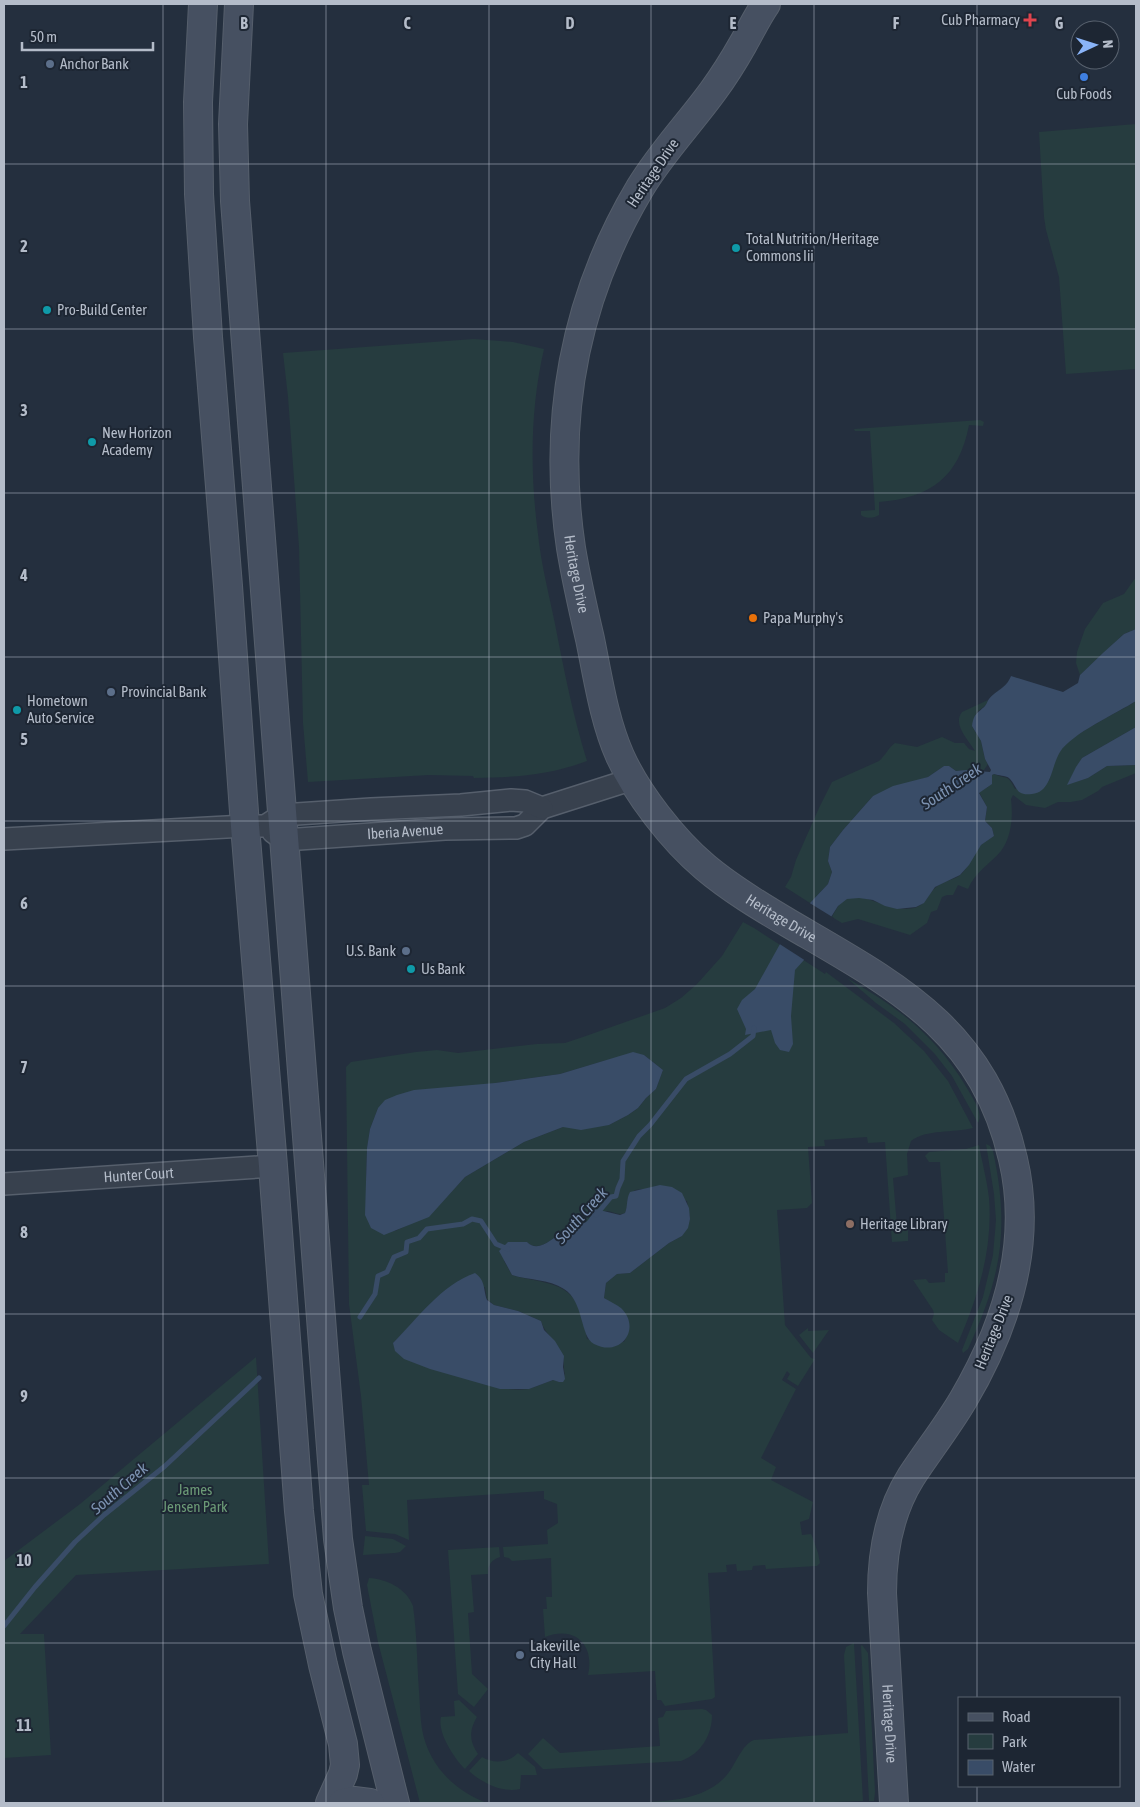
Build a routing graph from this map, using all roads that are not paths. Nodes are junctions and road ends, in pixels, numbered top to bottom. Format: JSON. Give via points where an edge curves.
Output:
{"nodes":[{"id":1,"x":203,"y":4,"type":"edge"},
{"id":2,"x":239,"y":4,"type":"edge"},
{"id":3,"x":758,"y":9,"type":"edge"},
{"id":4,"x":633,"y":779,"type":"junction"},
{"id":5,"x":542,"y":808,"type":"junction"},
{"id":6,"x":269,"y":827,"type":"junction"},
{"id":7,"x":4,"y":839,"type":"edge"},
{"id":8,"x":273,"y":1166,"type":"junction"},
{"id":9,"x":4,"y":1184,"type":"edge"},
{"id":10,"x":330,"y":1803,"type":"edge"},
{"id":11,"x":343,"y":1803,"type":"edge"},
{"id":12,"x":370,"y":1803,"type":"edge"},
{"id":13,"x":395,"y":1803,"type":"edge"},
{"id":14,"x":894,"y":1803,"type":"edge"}],
"edges":[{"from":1,"to":6,"type":"main road","via":[[198,102],[199,194],[227,576]]},
{"from":2,"to":6,"type":"main road","via":[[233,124],[235,201]]},
{"from":3,"to":4,"type":"main road","name":"Heritage Drive","via":[[746,39],[724,76],[652,170],[621,223],[584,317],[569,384],[564,459],[572,551],[608,722],[620,756]]},
{"from":4,"to":5,"type":"street","name":"Iberia Avenue"},
{"from":4,"to":14,"type":"main road","name":"Heritage Drive","via":[[657,815],[692,855],[716,876],[773,914],[874,973],[922,1008],[952,1038],[990,1095],[1014,1162],[1020,1238],[1005,1310],[963,1400],[909,1480],[886,1541],[882,1593]]},
{"from":5,"to":6,"type":"street","name":"Iberia Avenue","via":[[525,801],[511,800],[371,809]]},
{"from":5,"to":6,"type":"street","name":"Iberia Avenue","via":[[525,825],[516,828]]},
{"from":6,"to":7,"type":"street","name":"Iberia Avenue"},
{"from":6,"to":8,"type":"main road"},
{"from":6,"to":13,"type":"main road","via":[[338,1539],[357,1651]]},
{"from":8,"to":9,"type":"street","name":"Hunter Court"},
{"from":8,"to":10,"type":"main road","via":[[304,1565],[322,1665],[343,1744],[343,1774]]},
{"from":11,"to":12,"type":"main road"}]}
